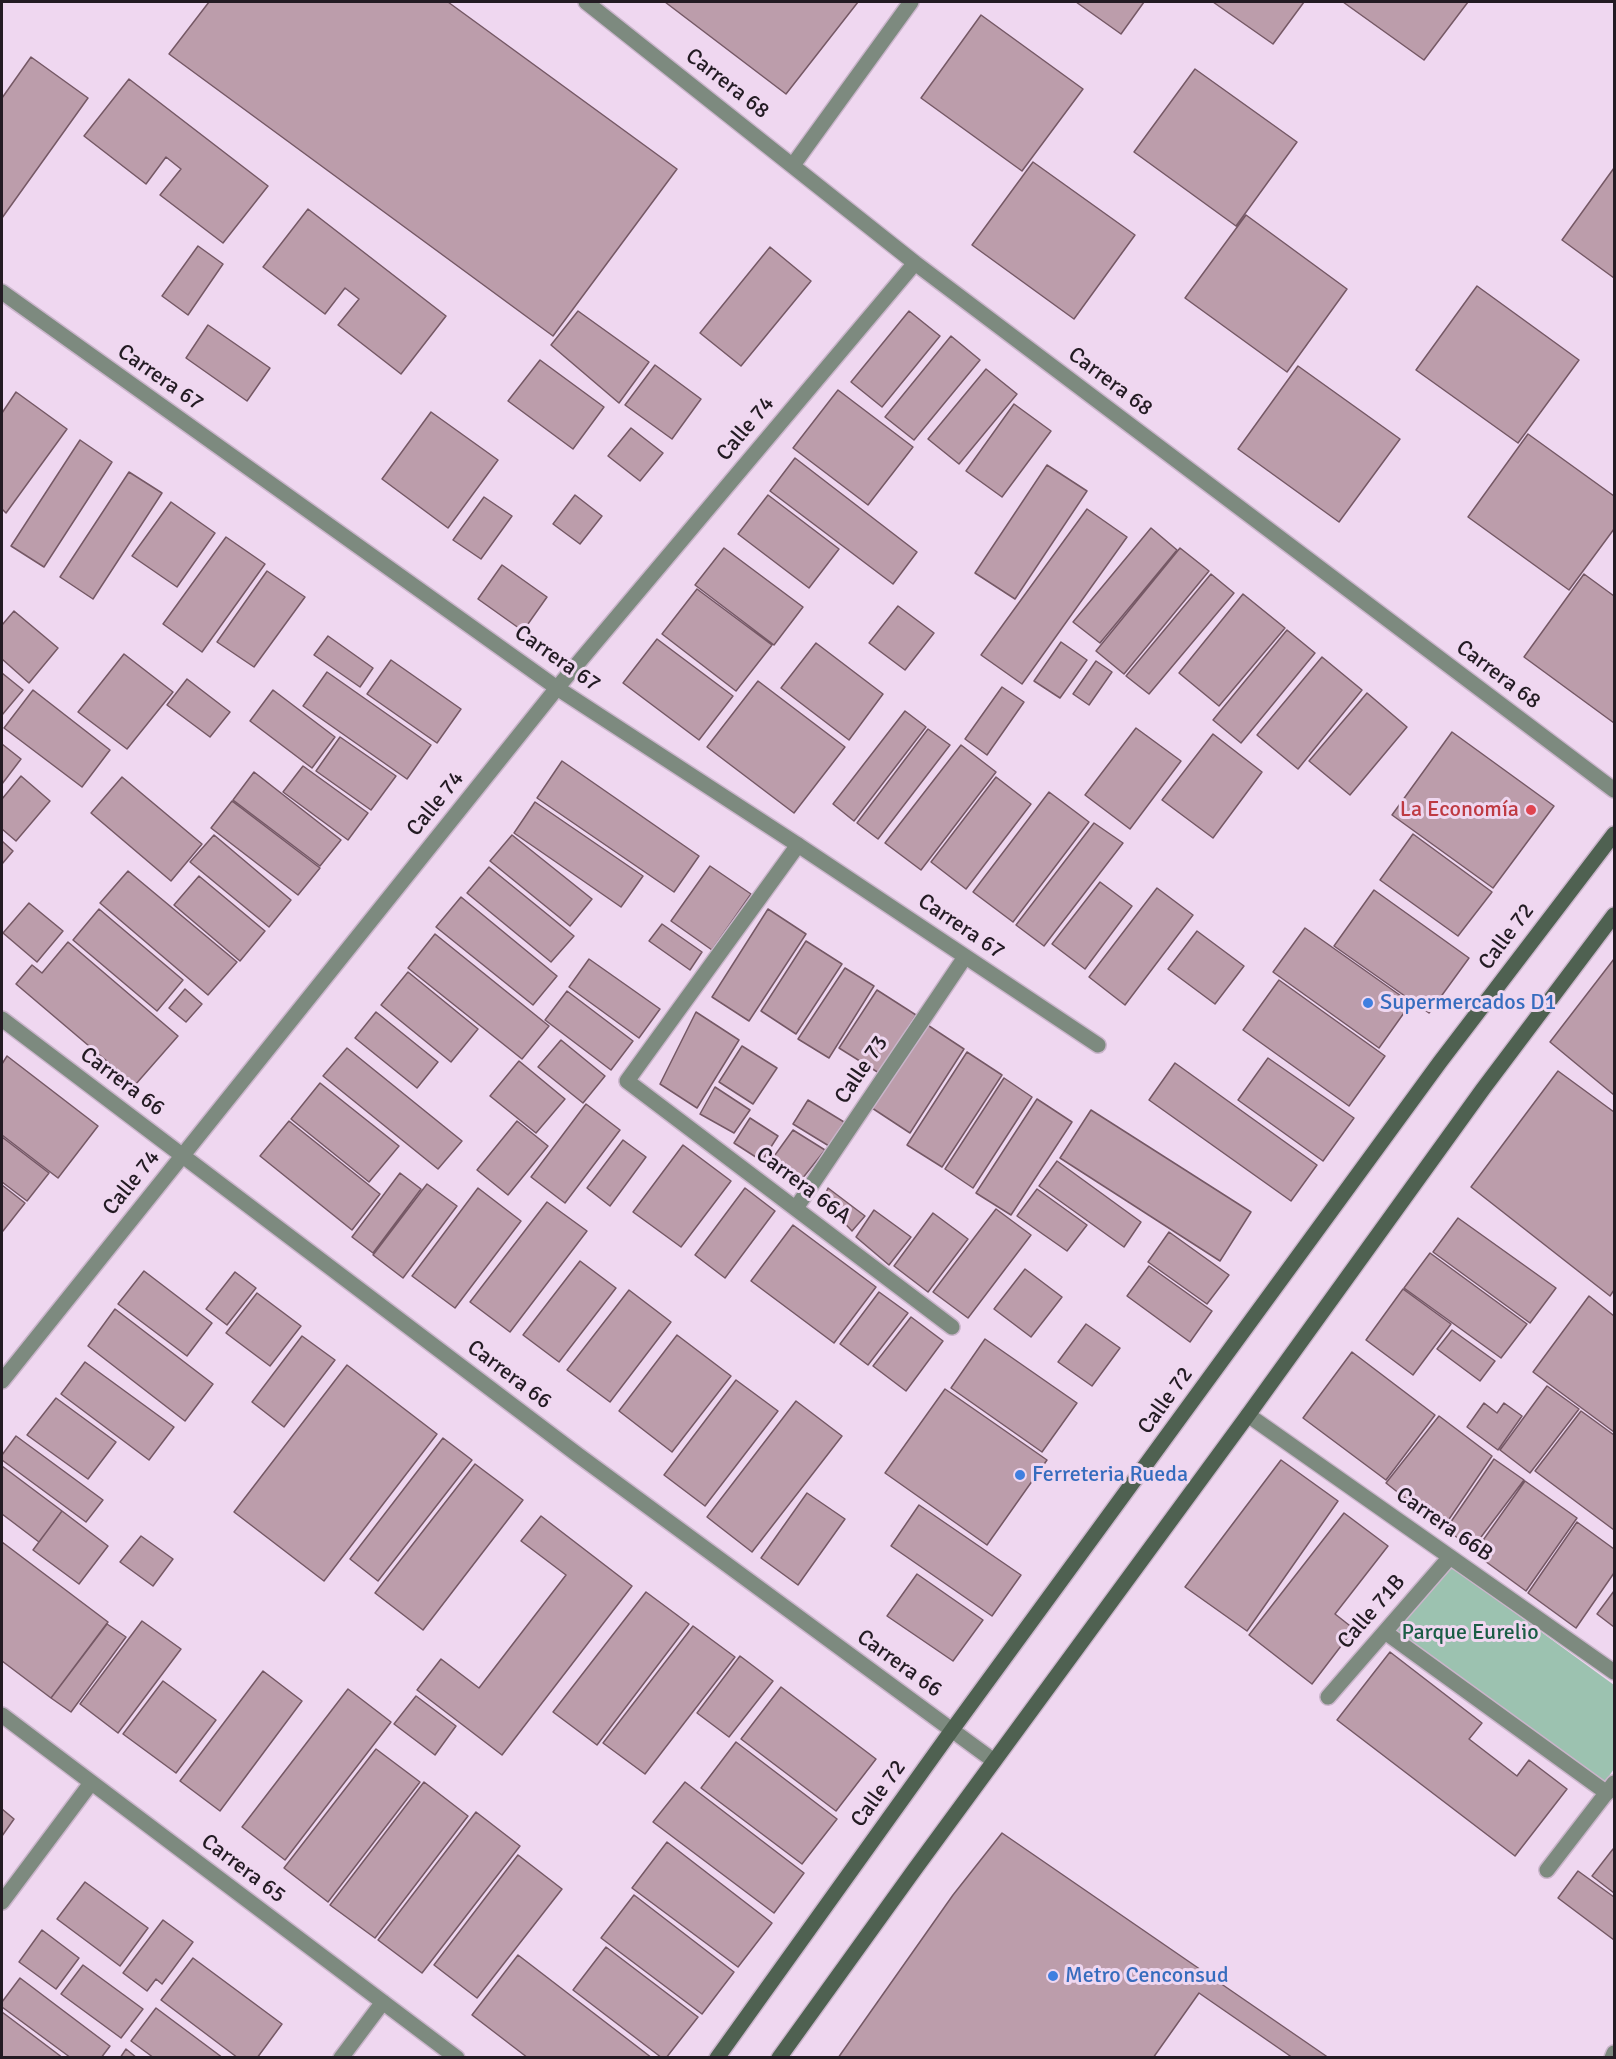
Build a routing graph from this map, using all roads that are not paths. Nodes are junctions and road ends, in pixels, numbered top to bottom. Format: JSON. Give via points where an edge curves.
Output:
{"nodes":[{"id":1,"x":586,"y":2,"type":"edge"},
{"id":2,"x":911,"y":2,"type":"edge"},
{"id":3,"x":793,"y":165,"type":"junction"},
{"id":4,"x":915,"y":263,"type":"junction"},
{"id":5,"x":2,"y":292,"type":"edge"},
{"id":6,"x":557,"y":688,"type":"junction"},
{"id":7,"x":1614,"y":790,"type":"edge"},
{"id":8,"x":1614,"y":834,"type":"edge"},
{"id":9,"x":798,"y":845,"type":"junction"},
{"id":10,"x":1614,"y":915,"type":"edge"},
{"id":11,"x":965,"y":957,"type":"junction"},
{"id":12,"x":2,"y":1019,"type":"edge"},
{"id":13,"x":1098,"y":1045,"type":"dead end"},
{"id":14,"x":182,"y":1156,"type":"junction"},
{"id":15,"x":796,"y":1208,"type":"junction"},
{"id":16,"x":952,"y":1327,"type":"dead end"},
{"id":17,"x":2,"y":1381,"type":"edge"},
{"id":18,"x":1248,"y":1415,"type":"junction"},
{"id":19,"x":1450,"y":1557,"type":"junction"},
{"id":20,"x":1384,"y":1632,"type":"junction"},
{"id":21,"x":1614,"y":1672,"type":"edge"},
{"id":22,"x":1328,"y":1697,"type":"dead end"},
{"id":23,"x":2,"y":1715,"type":"edge"},
{"id":24,"x":952,"y":1730,"type":"junction"},
{"id":25,"x":994,"y":1761,"type":"junction"},
{"id":26,"x":91,"y":1783,"type":"junction"},
{"id":27,"x":1611,"y":1788,"type":"edge"},
{"id":28,"x":1547,"y":1870,"type":"dead end"},
{"id":29,"x":2,"y":1902,"type":"edge"},
{"id":30,"x":383,"y":2002,"type":"junction"},
{"id":31,"x":1614,"y":2053,"type":"edge"},
{"id":32,"x":341,"y":2058,"type":"edge"},
{"id":33,"x":458,"y":2058,"type":"edge"},
{"id":34,"x":717,"y":2058,"type":"edge"},
{"id":35,"x":779,"y":2058,"type":"edge"},
{"id":36,"x":1611,"y":2058,"type":"edge"}],
"edges":[{"from":1,"to":3,"type":"street","name":"Carrera 68"},
{"from":2,"to":3,"type":"street"},
{"from":3,"to":4,"type":"street","name":"Carrera 68"},
{"from":4,"to":6,"type":"street","name":"Calle 74"},
{"from":4,"to":7,"type":"street","name":"Carrera 68"},
{"from":5,"to":6,"type":"street","name":"Carrera 67"},
{"from":6,"to":9,"type":"street","name":"Carrera 67"},
{"from":6,"to":14,"type":"street","name":"Calle 74"},
{"from":8,"to":24,"type":"main road","name":"Calle 72","via":[[1440,1062]]},
{"from":9,"to":11,"type":"street","name":"Carrera 67"},
{"from":9,"to":15,"type":"street","name":"Carrera 66A","via":[[627,1081]]},
{"from":10,"to":18,"type":"main road"},
{"from":11,"to":13,"type":"street","name":"Carrera 67"},
{"from":11,"to":15,"type":"street","name":"Calle 73"},
{"from":12,"to":14,"type":"street","name":"Carrera 66"},
{"from":14,"to":17,"type":"street","name":"Calle 74"},
{"from":14,"to":24,"type":"street","name":"Carrera 66","via":[[578,1455]]},
{"from":15,"to":16,"type":"street","name":"Carrera 66A"},
{"from":18,"to":19,"type":"street","name":"Carrera 66B"},
{"from":18,"to":25,"type":"main road"},
{"from":19,"to":20,"type":"street","name":"Calle 71B"},
{"from":19,"to":21,"type":"street","name":"Carrera 66B"},
{"from":20,"to":22,"type":"street","name":"Calle 71B"},
{"from":20,"to":27,"type":"street"},
{"from":23,"to":26,"type":"street","name":"Carrera 65"},
{"from":24,"to":25,"type":"street","name":"Carrera 66"},
{"from":24,"to":34,"type":"main road","name":"Calle 72"},
{"from":25,"to":35,"type":"main road"},
{"from":26,"to":29,"type":"street"},
{"from":26,"to":30,"type":"street","name":"Carrera 65"},
{"from":27,"to":28,"type":"street"},
{"from":30,"to":32,"type":"street"},
{"from":30,"to":33,"type":"street","name":"Carrera 65"},
{"from":31,"to":36,"type":"street"}]}
